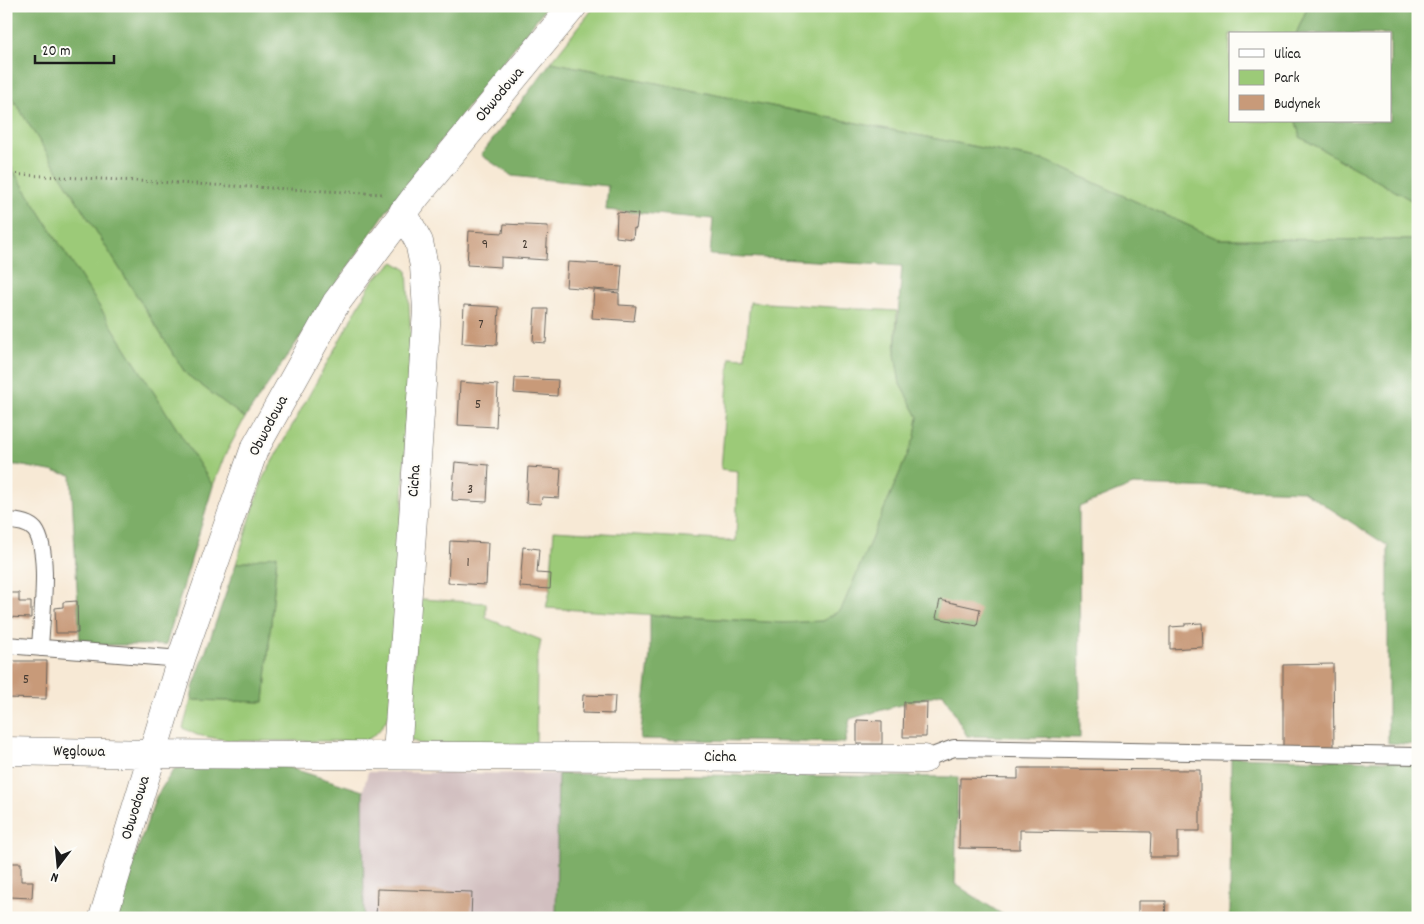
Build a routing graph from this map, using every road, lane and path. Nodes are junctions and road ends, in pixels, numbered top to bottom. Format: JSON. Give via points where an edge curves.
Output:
{"nodes":[{"id":1,"x":573,"y":6,"type":"edge"},
{"id":2,"x":6,"y":174,"type":"edge"},
{"id":3,"x":410,"y":204,"type":"junction"},
{"id":4,"x":6,"y":521,"type":"edge"},
{"id":5,"x":6,"y":645,"type":"edge"},
{"id":6,"x":40,"y":648,"type":"junction"},
{"id":7,"x":181,"y":659,"type":"junction"},
{"id":8,"x":6,"y":751,"type":"edge"},
{"id":9,"x":153,"y":754,"type":"junction"},
{"id":10,"x":397,"y":755,"type":"junction"},
{"id":11,"x":1418,"y":756,"type":"edge"},
{"id":12,"x":924,"y":758,"type":"joint"},
{"id":13,"x":103,"y":918,"type":"edge"}],
"edges":[{"from":1,"to":3,"type":"street","name":"Obwodowa"},
{"from":2,"to":3,"type":"path"},
{"from":3,"to":7,"type":"street","name":"Obwodowa","via":[[336,303],[254,450]]},
{"from":3,"to":10,"type":"street","name":"Cicha","via":[[424,266],[427,310]]},
{"from":4,"to":6,"type":"lane","via":[[20,522],[34,529],[41,543],[44,563]]},
{"from":5,"to":6,"type":"lane"},
{"from":6,"to":7,"type":"lane"},
{"from":7,"to":9,"type":"street","name":"Obwodowa"},
{"from":8,"to":9,"type":"street","name":"Węglowa"},
{"from":9,"to":10,"type":"street","name":"Cicha"},
{"from":9,"to":13,"type":"street","name":"Obwodowa"},
{"from":10,"to":12,"type":"street","name":"Cicha"},
{"from":11,"to":12,"type":"lane","via":[[954,748]]}]}
